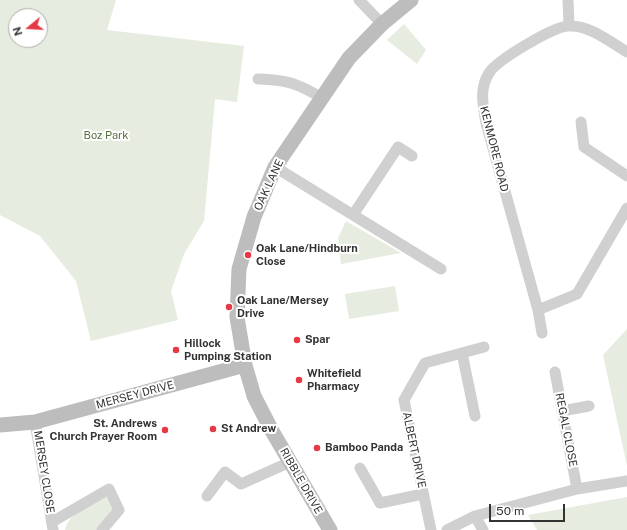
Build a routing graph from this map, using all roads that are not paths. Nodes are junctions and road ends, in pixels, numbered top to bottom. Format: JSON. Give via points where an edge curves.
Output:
{"nodes":[{"id":1,"x":359,"y":0,"type":"edge"},
{"id":2,"x":411,"y":0,"type":"edge"},
{"id":3,"x":568,"y":0,"type":"edge"},
{"id":4,"x":382,"y":24,"type":"junction"},
{"id":5,"x":569,"y":26,"type":"junction"},
{"id":6,"x":627,"y":52,"type":"edge"},
{"id":7,"x":258,"y":79,"type":"dead end"},
{"id":8,"x":322,"y":98,"type":"junction"},
{"id":9,"x":581,"y":122,"type":"dead end"},
{"id":10,"x":412,"y":156,"type":"dead end"},
{"id":11,"x":275,"y":167,"type":"junction"},
{"id":12,"x":627,"y":176,"type":"edge"},
{"id":13,"x":627,"y":208,"type":"edge"},
{"id":14,"x":353,"y":215,"type":"junction"},
{"id":15,"x":441,"y":269,"type":"dead end"},
{"id":16,"x":538,"y":310,"type":"junction"},
{"id":17,"x":542,"y":333,"type":"dead end"},
{"id":18,"x":484,"y":347,"type":"dead end"},
{"id":19,"x":462,"y":353,"type":"junction"},
{"id":20,"x":245,"y":365,"type":"junction"},
{"id":21,"x":555,"y":372,"type":"dead end"},
{"id":22,"x":589,"y":406,"type":"dead end"},
{"id":23,"x":562,"y":411,"type":"junction"},
{"id":24,"x":475,"y":416,"type":"dead end"},
{"id":25,"x":35,"y":422,"type":"junction"},
{"id":26,"x":0,"y":425,"type":"edge"},
{"id":27,"x":290,"y":462,"type":"junction"},
{"id":28,"x":360,"y":468,"type":"dead end"},
{"id":29,"x":627,"y":481,"type":"edge"},
{"id":30,"x":577,"y":489,"type":"junction"},
{"id":31,"x":423,"y":494,"type":"junction"},
{"id":32,"x":207,"y":496,"type":"dead end"},
{"id":33,"x":475,"y":516,"type":"junction"},
{"id":34,"x":52,"y":526,"type":"edge"},
{"id":35,"x":328,"y":529,"type":"edge"},
{"id":36,"x":102,"y":530,"type":"edge"},
{"id":37,"x":431,"y":530,"type":"edge"},
{"id":38,"x":447,"y":530,"type":"edge"},
{"id":39,"x":483,"y":530,"type":"edge"}],
"edges":[{"from":1,"to":4,"type":"street"},
{"from":2,"to":4,"type":"street","name":"OAK LANE"},
{"from":3,"to":5,"type":"street"},
{"from":4,"to":8,"type":"street","name":"OAK LANE","via":[[349,58]]},
{"from":5,"to":6,"type":"street","name":"KENMORE ROAD","via":[[593,31]]},
{"from":5,"to":16,"type":"street","name":"KENMORE ROAD","via":[[548,32],[505,59],[489,73],[481,95],[486,123]]},
{"from":7,"to":8,"type":"street","via":[[284,80],[300,85]]},
{"from":8,"to":11,"type":"street","name":"OAK LANE"},
{"from":9,"to":12,"type":"street","via":[[584,147]]},
{"from":10,"to":14,"type":"street","via":[[398,147]]},
{"from":11,"to":14,"type":"street"},
{"from":11,"to":20,"type":"street","name":"OAK LANE","via":[[254,216],[238,269],[237,317]]},
{"from":13,"to":16,"type":"street","via":[[577,294]]},
{"from":14,"to":15,"type":"street"},
{"from":16,"to":17,"type":"street","name":"KENMORE ROAD"},
{"from":18,"to":19,"type":"street","name":"ALBERT DRIVE"},
{"from":19,"to":24,"type":"street"},
{"from":19,"to":31,"type":"street","name":"ALBERT DRIVE","via":[[425,363],[404,400]]},
{"from":20,"to":25,"type":"street","name":"MERSEY DRIVE"},
{"from":20,"to":27,"type":"street","name":"RIBBLE DRIVE","via":[[254,396]]},
{"from":21,"to":23,"type":"street","name":"REGAL CLOSE"},
{"from":22,"to":23,"type":"street"},
{"from":23,"to":30,"type":"street","name":"REGAL CLOSE"},
{"from":25,"to":26,"type":"street","name":"MERSEY DRIVE"},
{"from":25,"to":34,"type":"street","name":"MERSEY CLOSE"},
{"from":27,"to":32,"type":"street","via":[[241,484],[225,472]]},
{"from":27,"to":35,"type":"street","name":"RIBBLE DRIVE"},
{"from":28,"to":31,"type":"street","via":[[380,503]]},
{"from":29,"to":30,"type":"street"},
{"from":30,"to":33,"type":"street"},
{"from":31,"to":37,"type":"street","name":"ALBERT DRIVE"},
{"from":33,"to":38,"type":"street"},
{"from":33,"to":39,"type":"street"},
{"from":34,"to":36,"type":"street","name":"MERSEY CLOSE","via":[[109,489],[119,510]]}]}
